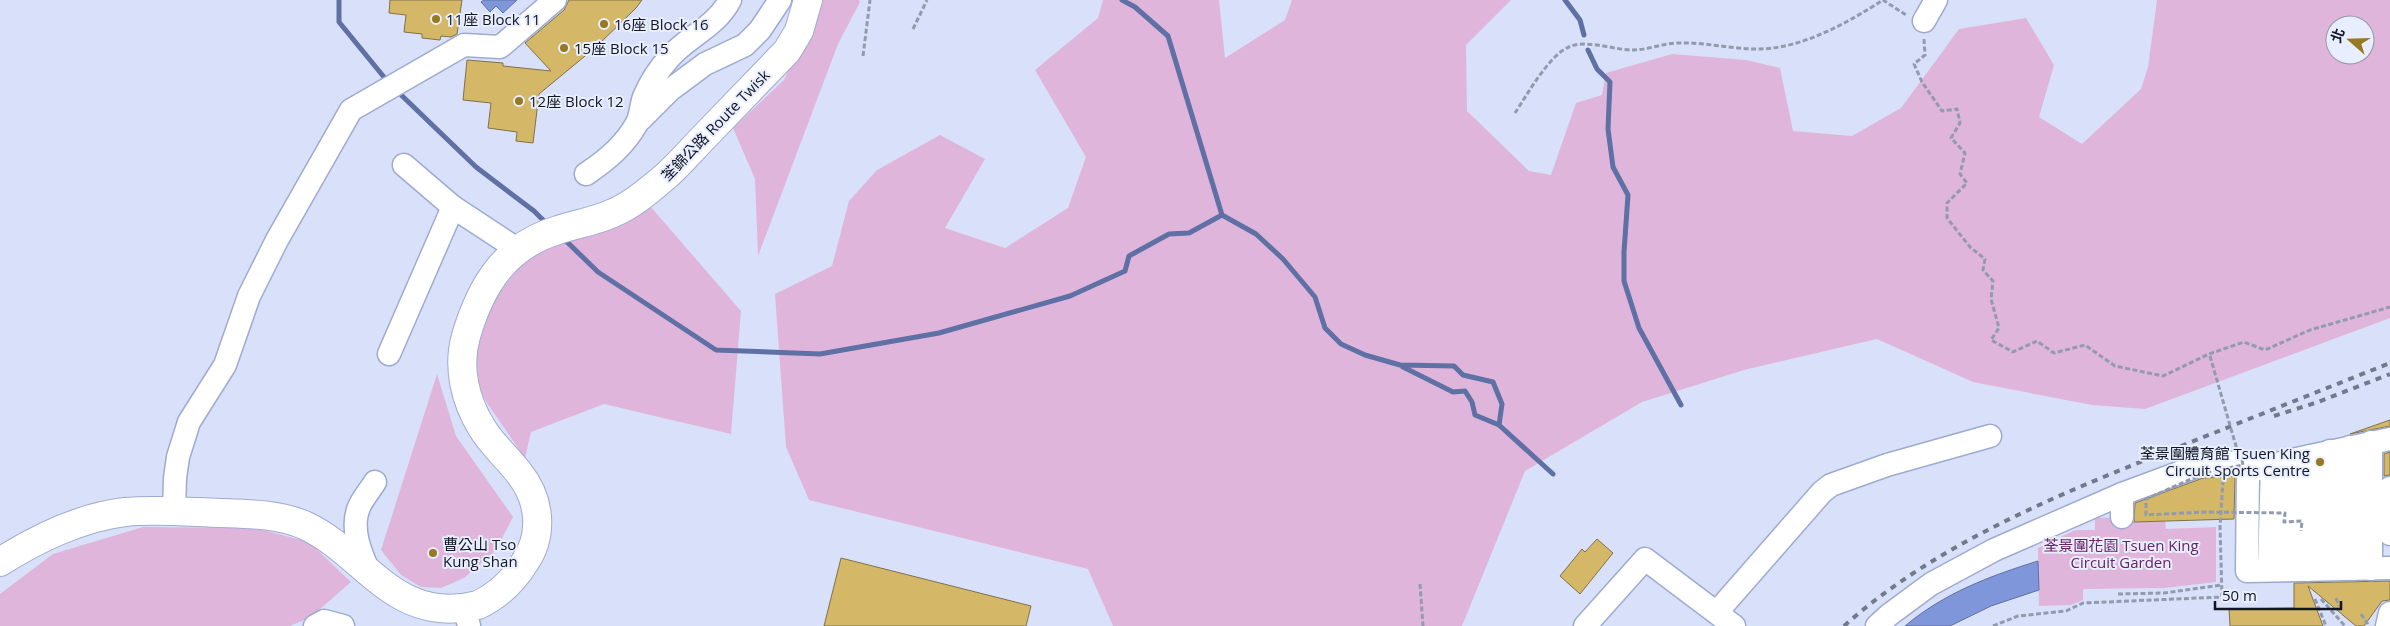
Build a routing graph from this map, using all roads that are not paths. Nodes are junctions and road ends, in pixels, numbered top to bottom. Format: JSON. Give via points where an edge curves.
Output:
{"nodes":[{"id":1,"x":554,"y":0,"type":"edge"},
{"id":2,"x":730,"y":0,"type":"edge"},
{"id":3,"x":780,"y":0,"type":"edge"},
{"id":4,"x":808,"y":0,"type":"edge"},
{"id":5,"x":1936,"y":0,"type":"edge"},
{"id":6,"x":1924,"y":21,"type":"road end"},
{"id":7,"x":638,"y":121,"type":"junction"},
{"id":8,"x":404,"y":165,"type":"dead end"},
{"id":9,"x":586,"y":174,"type":"dead end"},
{"id":10,"x":453,"y":207,"type":"junction"},
{"id":11,"x":516,"y":249,"type":"junction"},
{"id":12,"x":389,"y":354,"type":"dead end"},
{"id":13,"x":1990,"y":436,"type":"dead end"},
{"id":14,"x":2343,"y":450,"type":"edge"},
{"id":15,"x":2243,"y":462,"type":"junction"},
{"id":16,"x":375,"y":482,"type":"dead end"},
{"id":17,"x":2390,"y":488,"type":"edge"},
{"id":18,"x":2122,"y":494,"type":"junction"},
{"id":19,"x":174,"y":512,"type":"junction"},
{"id":20,"x":2122,"y":517,"type":"dead end"},
{"id":21,"x":2390,"y":534,"type":"edge"},
{"id":22,"x":0,"y":562,"type":"edge"},
{"id":23,"x":2330,"y":569,"type":"edge"},
{"id":24,"x":375,"y":585,"type":"junction"},
{"id":25,"x":2390,"y":613,"type":"edge"},
{"id":26,"x":467,"y":618,"type":"edge"},
{"id":27,"x":1722,"y":620,"type":"edge"},
{"id":28,"x":315,"y":626,"type":"edge"},
{"id":29,"x":343,"y":626,"type":"edge"},
{"id":30,"x":1585,"y":626,"type":"edge"},
{"id":31,"x":1877,"y":626,"type":"edge"},
{"id":32,"x":2387,"y":626,"type":"edge"}],
"edges":[{"from":1,"to":19,"type":"street","via":[[500,47],[464,45],[351,110],[277,240],[249,296],[225,365],[189,422],[174,478]]},
{"from":2,"to":7,"type":"street","via":[[723,12],[669,57],[644,98]]},
{"from":3,"to":7,"type":"street","via":[[760,30],[744,45],[698,70],[670,90]]},
{"from":4,"to":11,"type":"main road","name":"荃錦公路 Route Twisk","via":[[799,30],[786,51],[667,176],[616,212],[541,236]]},
{"from":5,"to":6,"type":"street"},
{"from":7,"to":9,"type":"street","via":[[607,160]]},
{"from":8,"to":10,"type":"street"},
{"from":10,"to":11,"type":"street"},
{"from":10,"to":12,"type":"street"},
{"from":11,"to":26,"type":"main road","name":"荃錦公路 Route Twisk","via":[[480,295],[463,346],[462,374],[469,405],[481,428],[520,474],[531,493],[537,513],[536,535],[528,559],[512,578]]},
{"from":13,"to":27,"type":"street","via":[[1831,485],[1822,492]]},
{"from":14,"to":15,"type":"street"},
{"from":14,"to":23,"type":"street"},
{"from":14,"to":23,"type":"street"},
{"from":14,"to":23,"type":"street"},
{"from":15,"to":18,"type":"street","via":[[2200,465]]},
{"from":15,"to":23,"type":"street","via":[[2247,571]]},
{"from":16,"to":24,"type":"street","via":[[360,504],[356,524],[361,550]]},
{"from":17,"to":21,"type":"street"},
{"from":18,"to":20,"type":"street"},
{"from":18,"to":31,"type":"street","via":[[1994,550],[1932,584]]},
{"from":19,"to":22,"type":"main road","name":"荃錦公路 Route Twisk","via":[[123,512],[92,520],[46,538]]},
{"from":19,"to":24,"type":"main road","name":"荃錦公路 Route Twisk","via":[[254,514],[292,521],[326,539]]},
{"from":24,"to":26,"type":"main road","name":"荃錦公路 Route Twisk","via":[[394,601],[416,610]]},
{"from":25,"to":32,"type":"street"},
{"from":27,"to":30,"type":"street","via":[[1645,559]]},
{"from":28,"to":29,"type":"street","via":[[324,621]]}]}
